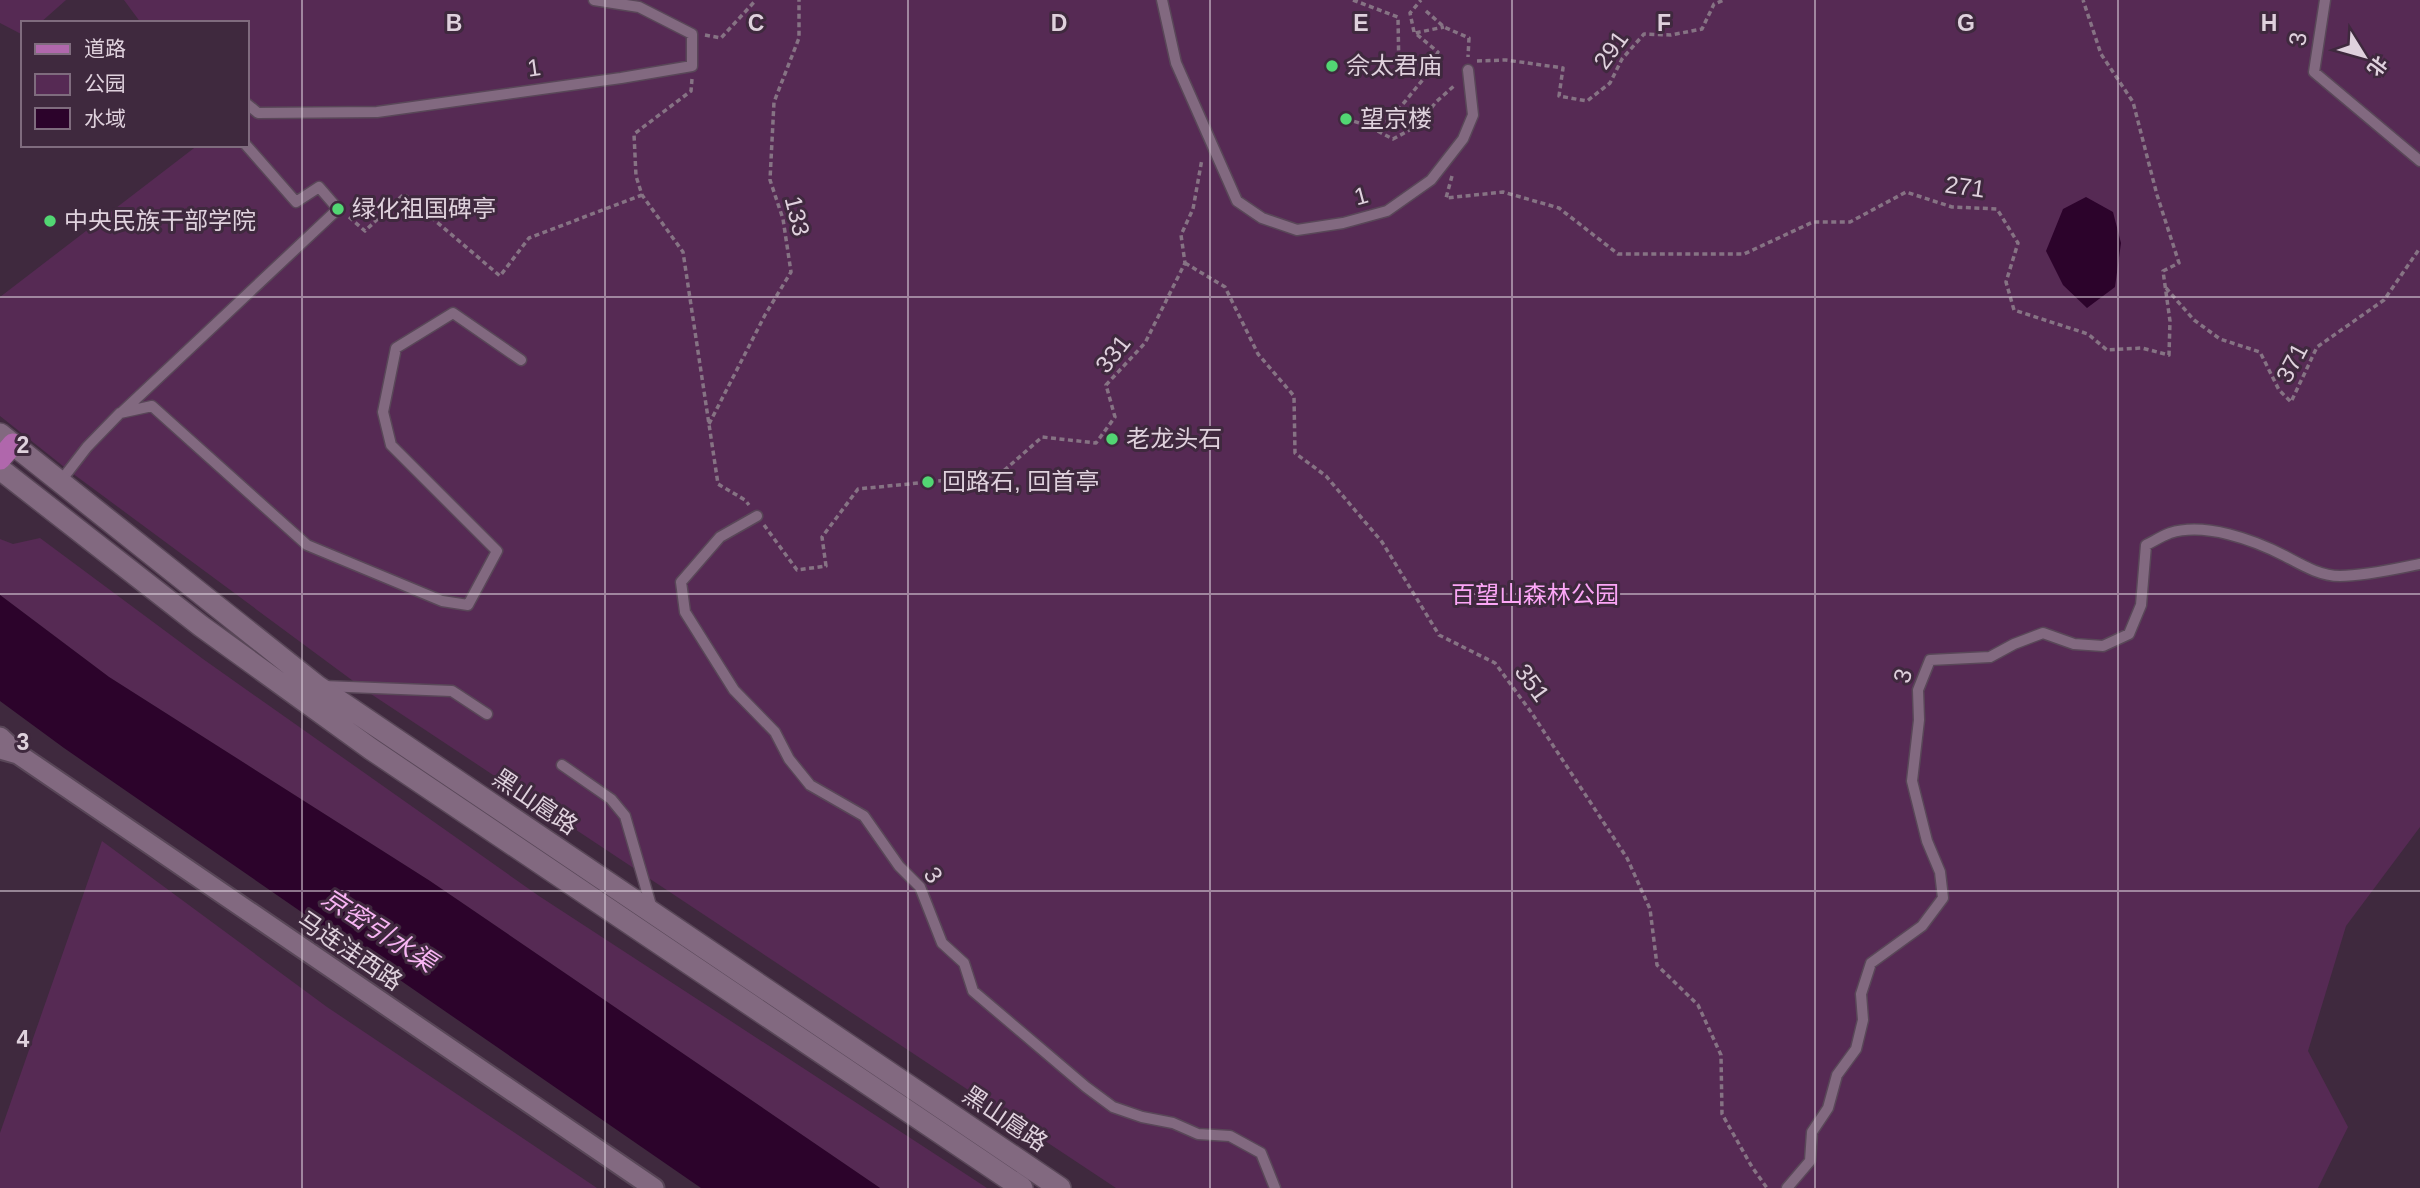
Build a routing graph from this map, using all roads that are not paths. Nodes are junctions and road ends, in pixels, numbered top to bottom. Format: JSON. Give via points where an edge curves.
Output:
{"nodes":[{"id":1,"x":594,"y":0,"type":"edge"},
{"id":2,"x":1162,"y":0,"type":"edge"},
{"id":3,"x":2325,"y":0,"type":"edge"},
{"id":4,"x":1468,"y":70,"type":"road end"},
{"id":5,"x":248,"y":105,"type":"edge"},
{"id":6,"x":248,"y":147,"type":"edge"},
{"id":7,"x":2420,"y":161,"type":"edge"},
{"id":8,"x":521,"y":360,"type":"dead end"},
{"id":9,"x":120,"y":413,"type":"junction"},
{"id":10,"x":4,"y":446,"type":"edge"},
{"id":11,"x":0,"y":469,"type":"edge"},
{"id":12,"x":60,"y":482,"type":"junction"},
{"id":13,"x":757,"y":516,"type":"road end"},
{"id":14,"x":2420,"y":564,"type":"edge"},
{"id":15,"x":317,"y":686,"type":"junction"},
{"id":16,"x":487,"y":714,"type":"dead end"},
{"id":17,"x":0,"y":737,"type":"edge"},
{"id":18,"x":9,"y":751,"type":"edge"},
{"id":19,"x":562,"y":765,"type":"dead end"},
{"id":20,"x":653,"y":913,"type":"junction"},
{"id":21,"x":654,"y":1188,"type":"edge"},
{"id":22,"x":1022,"y":1188,"type":"edge"},
{"id":23,"x":1060,"y":1188,"type":"edge"},
{"id":24,"x":1275,"y":1188,"type":"edge"},
{"id":25,"x":1787,"y":1188,"type":"edge"}],
"edges":[{"from":1,"to":5,"type":"lane","name":"1","number":"1","via":[[639,8],[692,34],[692,66],[377,112],[258,113]]},
{"from":2,"to":4,"type":"lane","name":"1","number":"1","via":[[1176,63],[1237,201],[1262,218],[1297,230],[1387,211],[1431,180],[1463,139],[1473,115]]},
{"from":3,"to":7,"type":"lane","name":"3","number":"3","via":[[2314,72]]},
{"from":6,"to":9,"type":"lane","via":[[296,202],[319,187],[338,209]]},
{"from":8,"to":9,"type":"lane","via":[[453,313],[396,348],[383,412],[391,444],[498,551],[468,606],[442,601],[307,545],[152,406]]},
{"from":9,"to":12,"type":"lane"},
{"from":10,"to":12,"type":"main road","name":"黑山扈路"},
{"from":11,"to":22,"type":"main road","name":"黑山扈路","via":[[201,626],[371,750]]},
{"from":12,"to":15,"type":"main road","name":"黑山扈路"},
{"from":13,"to":24,"type":"lane","name":"3","number":"3","via":[[720,537],[681,582],[685,612],[734,690],[775,732],[810,785],[864,816],[920,887],[942,943],[964,963],[973,991],[1113,1107],[1173,1122],[1198,1134],[1230,1136],[1261,1153]]},
{"from":14,"to":25,"type":"lane","name":"3","number":"3","via":[[2340,576],[2312,570],[2244,538],[2199,531],[2172,533],[2146,545],[2141,605],[2129,634],[2103,646],[2074,644],[2043,633],[1990,657],[1930,660],[1918,690],[1912,781],[1940,872],[1943,898],[1923,926],[1871,963],[1861,994],[1863,1020],[1856,1049],[1837,1075],[1828,1108],[1812,1132],[1810,1161]]},
{"from":15,"to":16,"type":"lane","via":[[452,691]]},
{"from":15,"to":20,"type":"main road","name":"黑山扈路"},
{"from":17,"to":18,"type":"street","name":"马连洼西路"},
{"from":18,"to":21,"type":"street","name":"马连洼西路"},
{"from":19,"to":20,"type":"lane","via":[[611,799],[625,816]]},
{"from":20,"to":23,"type":"main road","name":"黑山扈路"}]}
